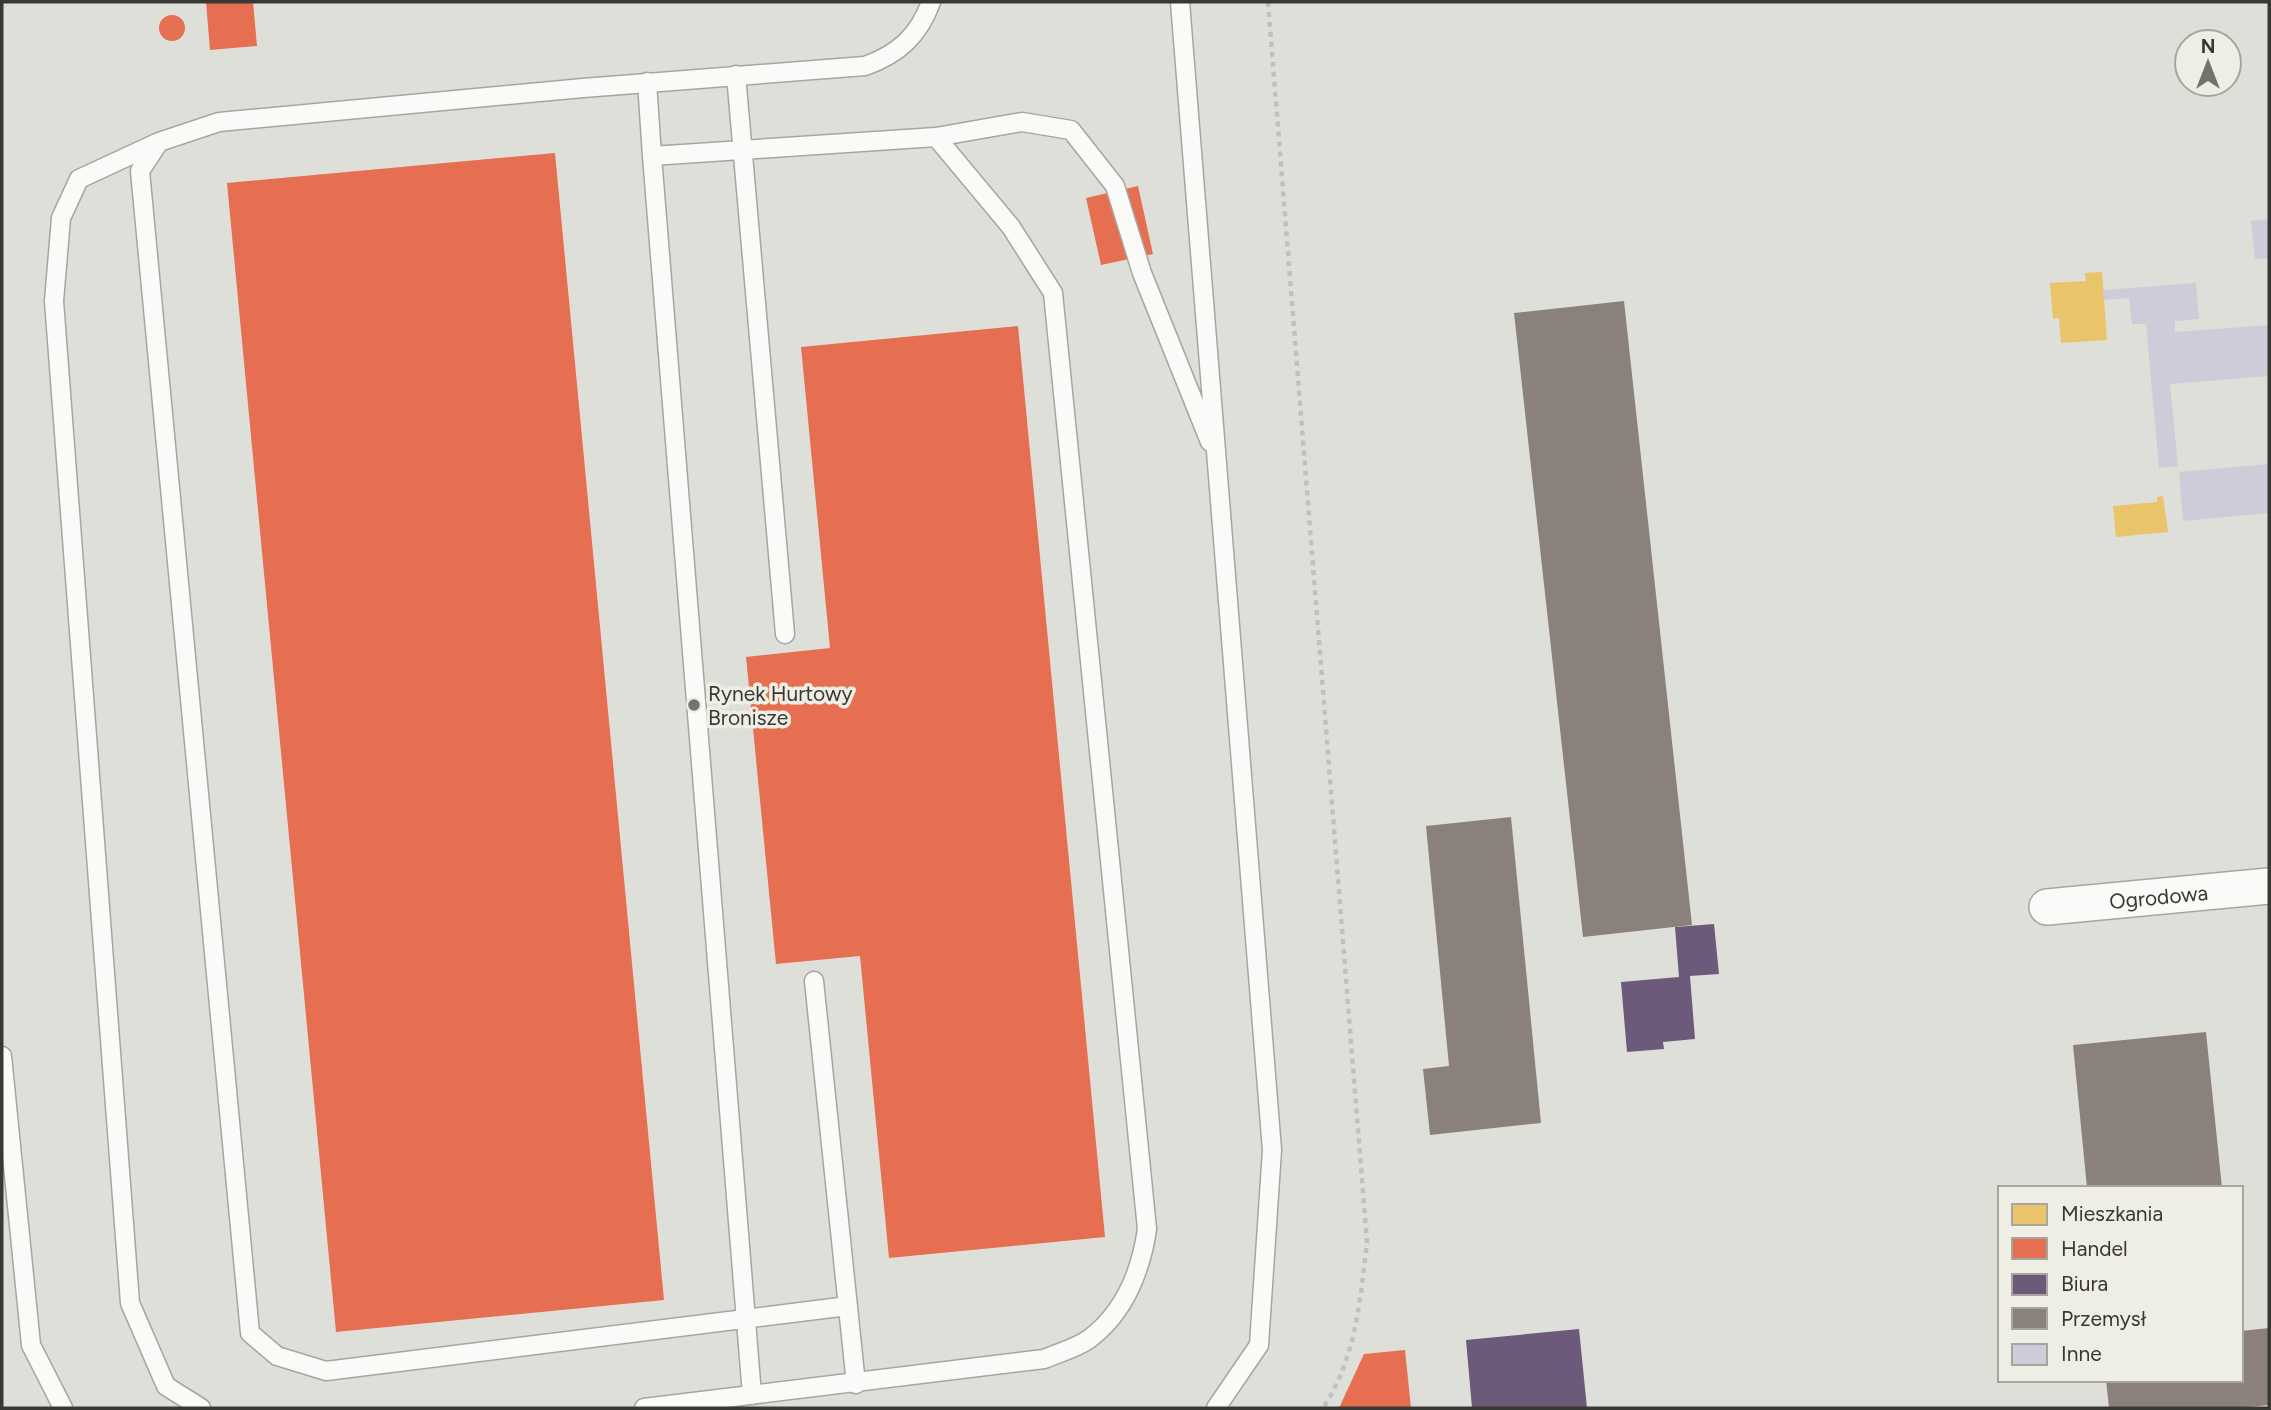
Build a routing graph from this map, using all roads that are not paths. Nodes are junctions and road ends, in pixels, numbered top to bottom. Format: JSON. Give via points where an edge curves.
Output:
{"nodes":[{"id":1,"x":931,"y":2,"type":"edge"},
{"id":2,"x":1180,"y":2,"type":"edge"},
{"id":3,"x":736,"y":75,"type":"junction"},
{"id":4,"x":647,"y":82,"type":"junction"},
{"id":5,"x":936,"y":137,"type":"junction"},
{"id":6,"x":159,"y":142,"type":"junction"},
{"id":7,"x":741,"y":150,"type":"junction"},
{"id":8,"x":652,"y":156,"type":"junction"},
{"id":9,"x":1216,"y":458,"type":"junction"},
{"id":10,"x":785,"y":634,"type":"dead end"},
{"id":11,"x":2269,"y":886,"type":"edge"},
{"id":12,"x":2047,"y":907,"type":"dead end"},
{"id":13,"x":814,"y":981,"type":"dead end"},
{"id":14,"x":2,"y":1056,"type":"edge"},
{"id":15,"x":848,"y":1306,"type":"junction"},
{"id":16,"x":747,"y":1319,"type":"junction"},
{"id":17,"x":856,"y":1384,"type":"junction"},
{"id":18,"x":752,"y":1395,"type":"junction"},
{"id":19,"x":63,"y":1408,"type":"edge"},
{"id":20,"x":201,"y":1408,"type":"edge"},
{"id":21,"x":644,"y":1408,"type":"edge"},
{"id":22,"x":1216,"y":1408,"type":"edge"}],
"edges":[{"from":1,"to":3,"type":"lane","via":[[909,41],[865,66]]},
{"from":2,"to":9,"type":"lane"},
{"from":3,"to":4,"type":"lane"},
{"from":3,"to":7,"type":"lane"},
{"from":4,"to":6,"type":"lane","via":[[219,122]]},
{"from":4,"to":8,"type":"lane"},
{"from":5,"to":7,"type":"lane"},
{"from":5,"to":9,"type":"lane","via":[[1023,122],[1071,130],[1115,187],[1142,273]]},
{"from":5,"to":17,"type":"lane","via":[[1011,227],[1054,293],[1147,1229],[1142,1262],[1122,1305],[1089,1339],[1044,1359]]},
{"from":6,"to":16,"type":"lane","via":[[140,171],[250,1333],[277,1356],[326,1371]]},
{"from":6,"to":20,"type":"lane","via":[[79,179],[61,218],[54,301],[130,1303],[166,1386]]},
{"from":7,"to":8,"type":"lane"},
{"from":7,"to":10,"type":"lane"},
{"from":8,"to":16,"type":"lane"},
{"from":9,"to":22,"type":"lane","via":[[1272,1150],[1259,1345]]},
{"from":11,"to":12,"type":"street","name":"Ogrodowa"},
{"from":13,"to":15,"type":"lane"},
{"from":14,"to":19,"type":"lane","via":[[32,1345]]},
{"from":15,"to":16,"type":"lane"},
{"from":15,"to":17,"type":"lane"},
{"from":16,"to":18,"type":"lane"},
{"from":17,"to":18,"type":"lane"},
{"from":18,"to":21,"type":"lane"}]}
